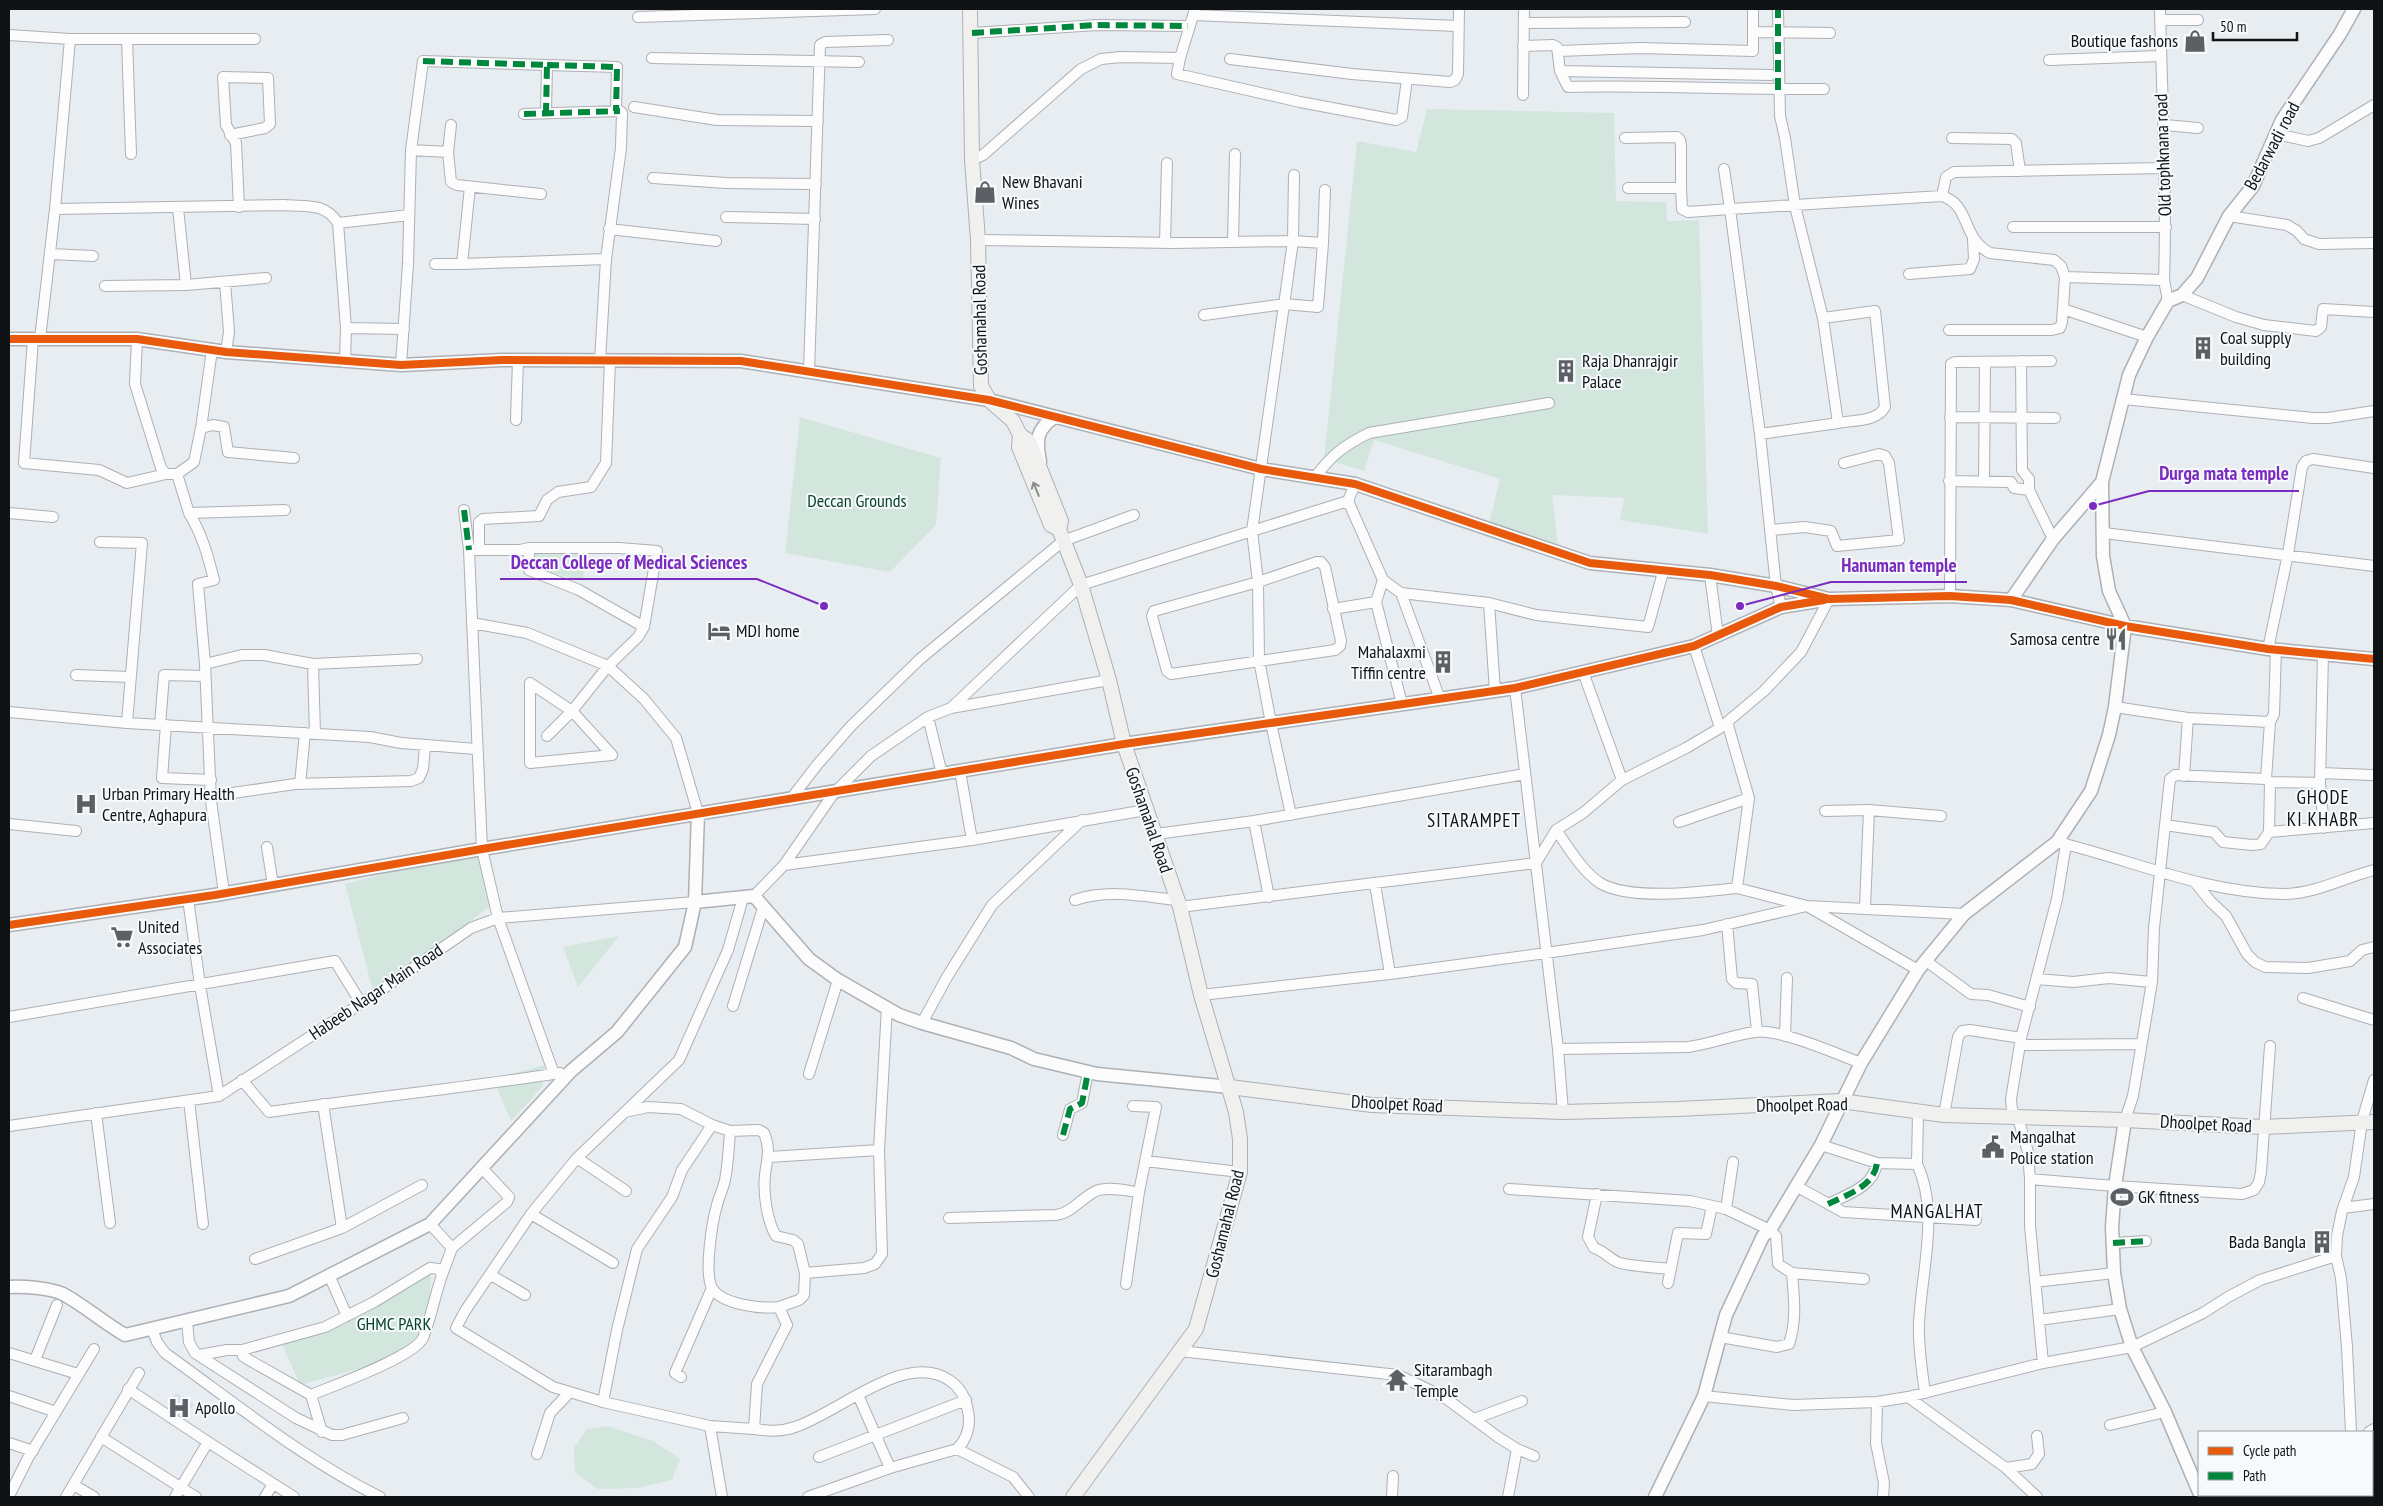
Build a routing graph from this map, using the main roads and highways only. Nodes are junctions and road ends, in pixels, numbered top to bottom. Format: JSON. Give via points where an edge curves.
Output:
{"nodes":[{"id":1,"x":970,"y":9,"type":"edge"},
{"id":2,"x":1020,"y":435,"type":"junction"},
{"id":3,"x":1061,"y":535,"type":"junction"},
{"id":4,"x":1230,"y":1087,"type":"junction"},
{"id":5,"x":2368,"y":1122,"type":"edge"},
{"id":6,"x":1073,"y":1497,"type":"edge"}],
"edges":[{"from":1,"to":2,"type":"main road","name":"Goshamahal Road","via":[[981,386],[989,400],[1013,421]]},
{"from":2,"to":3,"type":"main road","via":[[1028,442],[1061,521]]},
{"from":3,"to":2,"type":"main road","name":"Goshamahal Road","one_way":true,"via":[[1051,525],[1018,447]]},
{"from":3,"to":4,"type":"main road","name":"Goshamahal Road","via":[[1081,585],[1124,744],[1178,903],[1201,995]]},
{"from":4,"to":5,"type":"main road","name":"Dhoolpet Road","via":[[1372,1105],[1563,1112],[1841,1101],[1944,1116],[2262,1127]]},
{"from":4,"to":6,"type":"main road","name":"Goshamahal Road","via":[[1240,1138],[1240,1172],[1196,1329]]}]}
